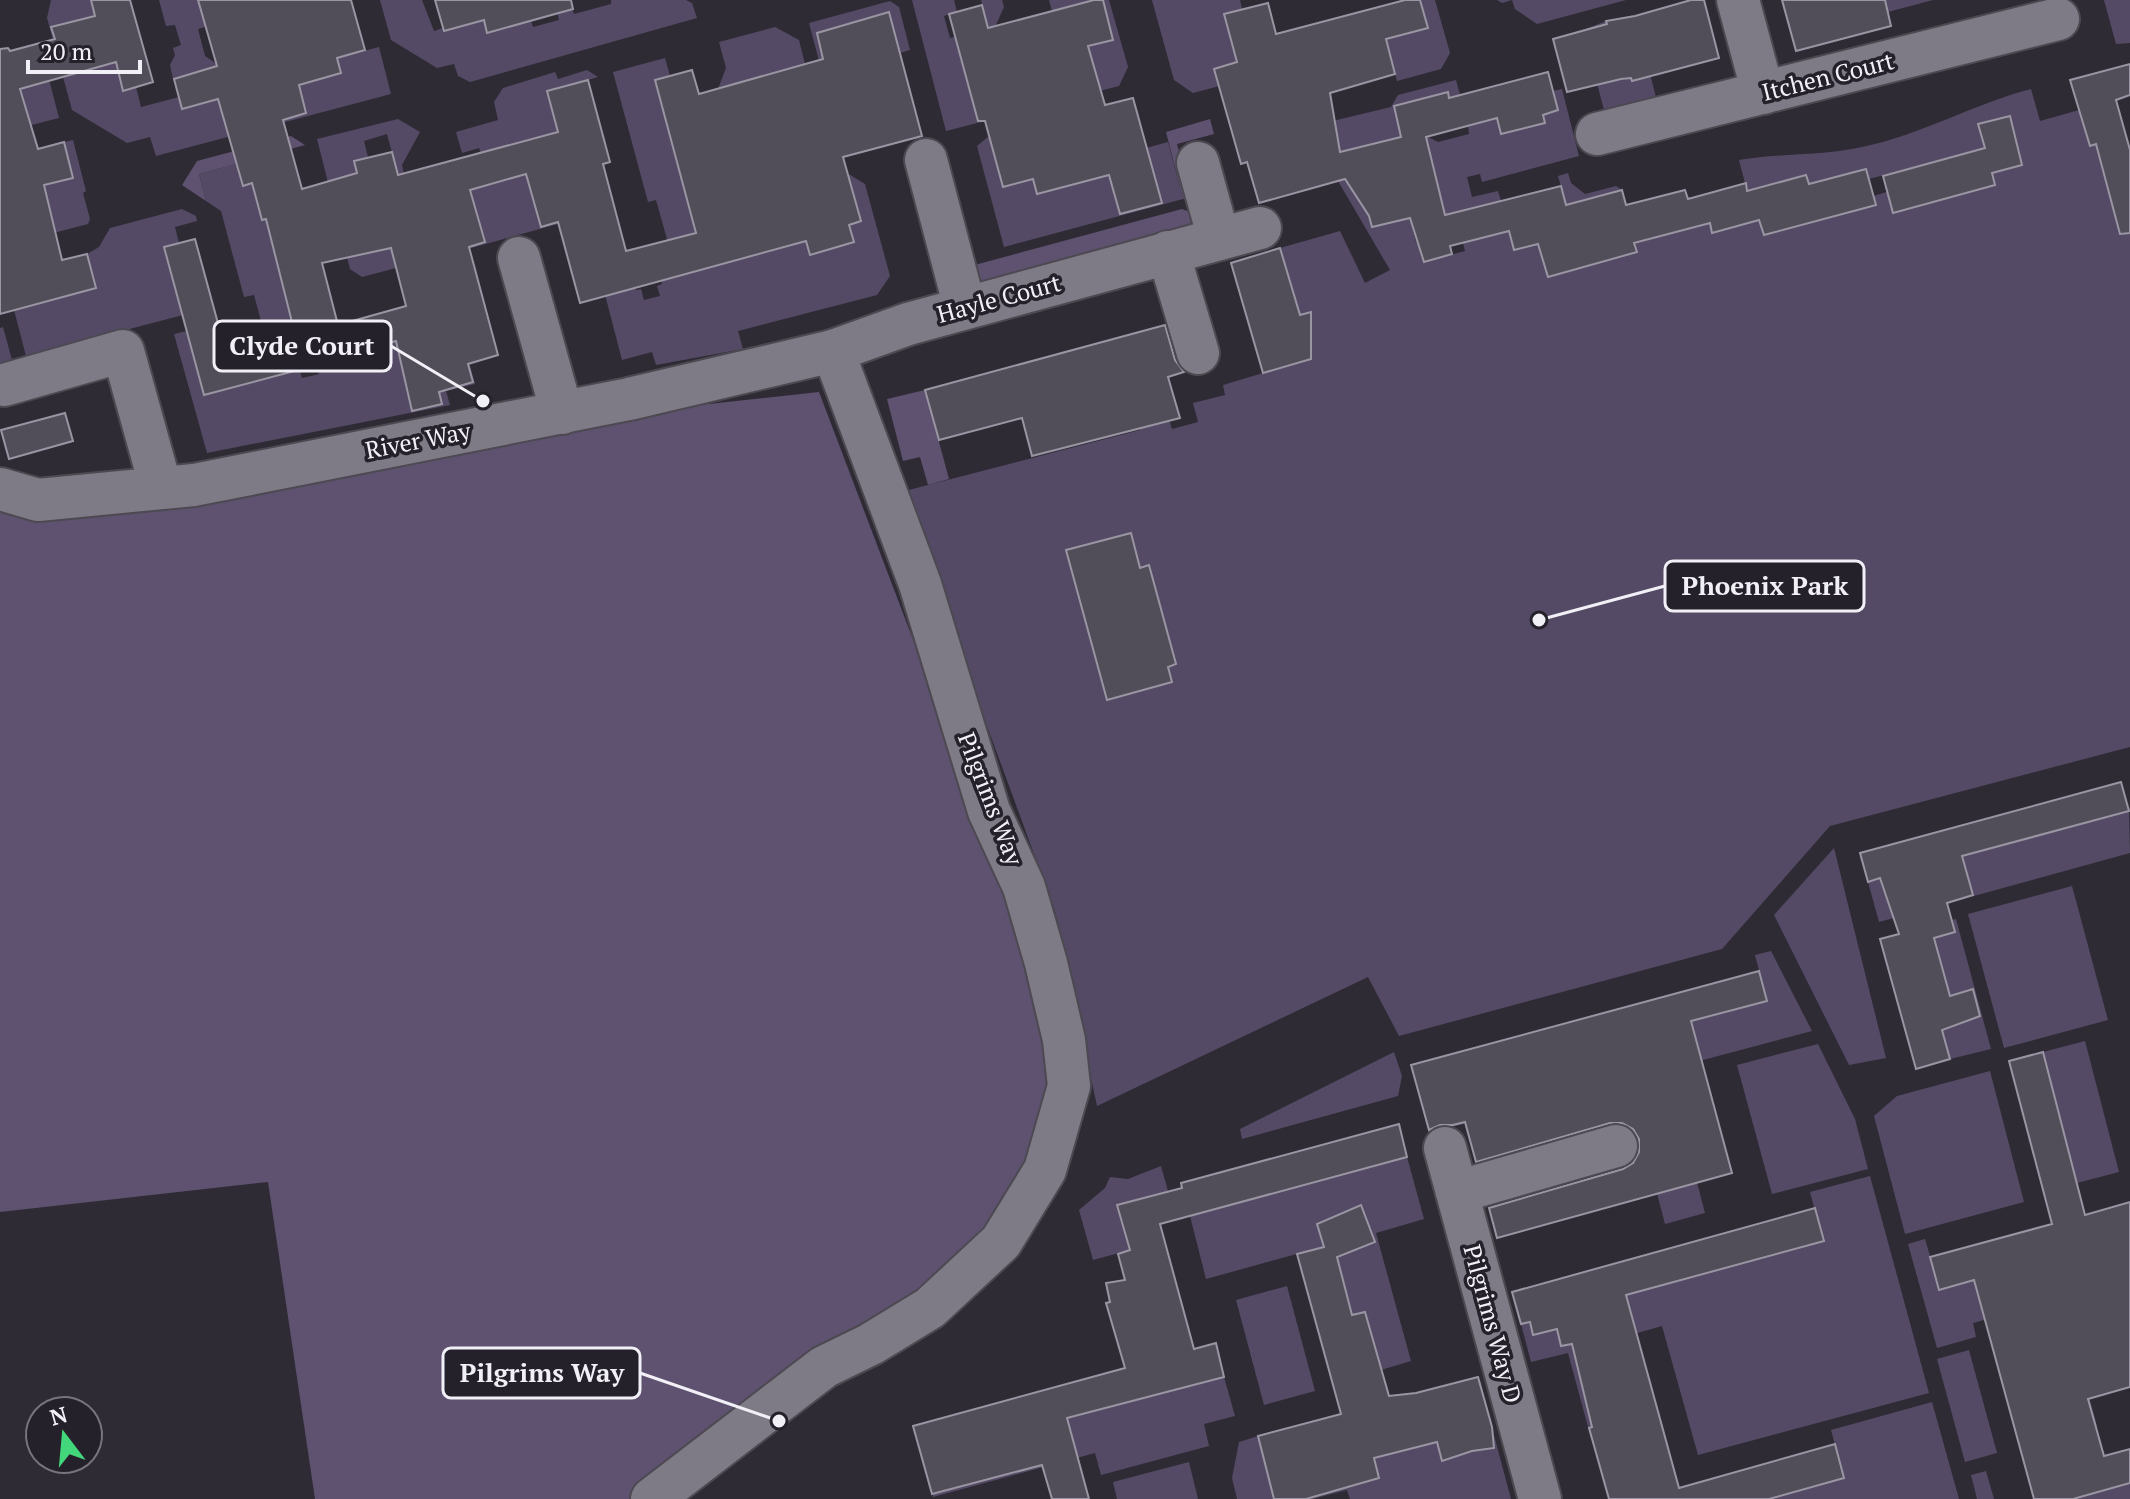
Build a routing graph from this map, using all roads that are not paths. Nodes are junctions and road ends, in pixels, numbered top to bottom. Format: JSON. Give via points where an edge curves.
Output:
{"nodes":[{"id":1,"x":1738,"y":0,"type":"edge"},
{"id":2,"x":2058,"y":19,"type":"dead end"},
{"id":3,"x":1763,"y":93,"type":"junction"},
{"id":4,"x":1597,"y":134,"type":"dead end"},
{"id":5,"x":926,"y":160,"type":"dead end"},
{"id":6,"x":1198,"y":163,"type":"dead end"},
{"id":7,"x":1260,"y":228,"type":"dead end"},
{"id":8,"x":1219,"y":239,"type":"junction"},
{"id":9,"x":1168,"y":252,"type":"junction"},
{"id":10,"x":519,"y":258,"type":"dead end"},
{"id":11,"x":965,"y":308,"type":"junction"},
{"id":12,"x":833,"y":351,"type":"junction"},
{"id":13,"x":1198,"y":353,"type":"dead end"},
{"id":14,"x":4,"y":385,"type":"dead end"},
{"id":15,"x":562,"y":413,"type":"junction"},
{"id":16,"x":161,"y":488,"type":"junction"},
{"id":17,"x":0,"y":489,"type":"edge"},
{"id":18,"x":1616,"y":1146,"type":"dead end"},
{"id":19,"x":1445,"y":1148,"type":"dead end"},
{"id":20,"x":1457,"y":1192,"type":"junction"},
{"id":21,"x":652,"y":1499,"type":"edge"},
{"id":22,"x":1540,"y":1499,"type":"edge"}],
"edges":[{"from":1,"to":3,"type":"street"},
{"from":2,"to":3,"type":"street","name":"Itchen Court"},
{"from":3,"to":4,"type":"street","name":"Itchen Court"},
{"from":5,"to":11,"type":"street"},
{"from":6,"to":8,"type":"street"},
{"from":7,"to":8,"type":"street","name":"Hayle Court"},
{"from":8,"to":9,"type":"street","name":"Hayle Court"},
{"from":9,"to":11,"type":"street","name":"Hayle Court"},
{"from":9,"to":13,"type":"street"},
{"from":10,"to":15,"type":"street"},
{"from":11,"to":12,"type":"street","name":"Hayle Court"},
{"from":12,"to":15,"type":"street","name":"River Way"},
{"from":12,"to":21,"type":"street","name":"Pilgrims Way","via":[[920,584],[989,811],[1024,887],[1064,1040],[1069,1086],[1045,1170],[1001,1242],[930,1308],[824,1367]]},
{"from":14,"to":16,"type":"street","via":[[123,351]]},
{"from":15,"to":16,"type":"street","name":"River Way"},
{"from":16,"to":17,"type":"street","name":"River Way","via":[[38,500]]},
{"from":18,"to":20,"type":"street"},
{"from":19,"to":20,"type":"street","name":"Pilgrims Way D"},
{"from":20,"to":22,"type":"street","name":"Pilgrims Way D"}]}
